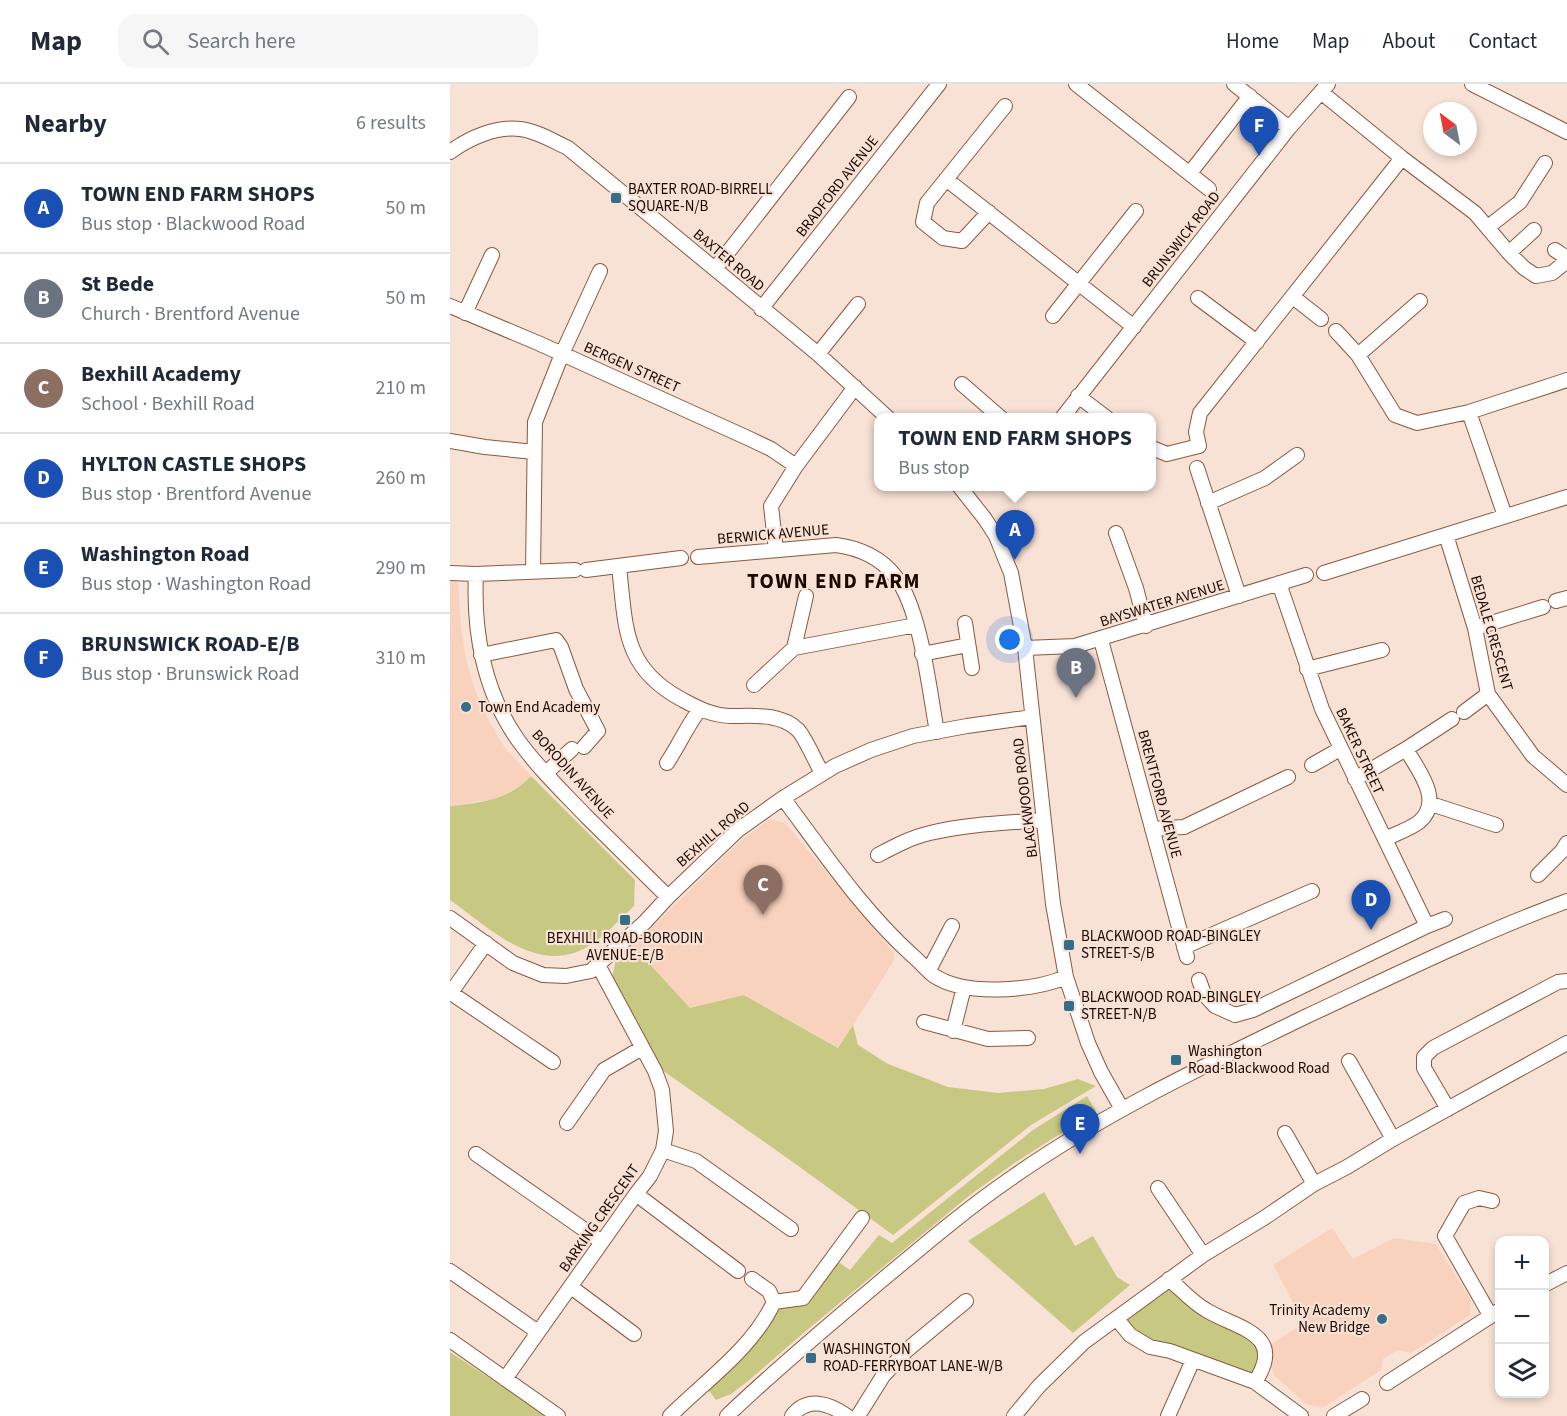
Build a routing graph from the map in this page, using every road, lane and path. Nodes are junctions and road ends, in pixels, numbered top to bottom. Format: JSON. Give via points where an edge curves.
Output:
{"nodes":[{"id":1,"x":939,"y":84,"type":"edge"},
{"id":2,"x":1076,"y":84,"type":"edge"},
{"id":3,"x":1234,"y":84,"type":"edge"},
{"id":4,"x":1472,"y":84,"type":"edge"},
{"id":5,"x":1325,"y":88,"type":"edge"},
{"id":6,"x":1250,"y":96,"type":"junction"},
{"id":7,"x":849,"y":97,"type":"dead end"},
{"id":8,"x":1005,"y":106,"type":"dead end"},
{"id":9,"x":1289,"y":128,"type":"junction"},
{"id":10,"x":1567,"y":132,"type":"edge"},
{"id":11,"x":450,"y":152,"type":"edge"},
{"id":12,"x":1402,"y":158,"type":"junction"},
{"id":13,"x":1545,"y":163,"type":"dead end"},
{"id":14,"x":1190,"y":173,"type":"junction"},
{"id":15,"x":946,"y":179,"type":"junction"},
{"id":16,"x":1209,"y":189,"type":"dead end"},
{"id":17,"x":1136,"y":211,"type":"dead end"},
{"id":18,"x":989,"y":212,"type":"junction"},
{"id":19,"x":1488,"y":227,"type":"junction"},
{"id":20,"x":1534,"y":230,"type":"dead end"},
{"id":21,"x":1555,"y":249,"type":"dead end"},
{"id":22,"x":1509,"y":253,"type":"junction"},
{"id":23,"x":492,"y":255,"type":"dead end"},
{"id":24,"x":1567,"y":260,"type":"edge"},
{"id":25,"x":715,"y":269,"type":"junction"},
{"id":26,"x":600,"y":271,"type":"dead end"},
{"id":27,"x":1080,"y":284,"type":"junction"},
{"id":28,"x":1293,"y":297,"type":"junction"},
{"id":29,"x":1198,"y":298,"type":"dead end"},
{"id":30,"x":1420,"y":301,"type":"dead end"},
{"id":31,"x":858,"y":304,"type":"dead end"},
{"id":32,"x":450,"y":306,"type":"edge"},
{"id":33,"x":761,"y":309,"type":"junction"},
{"id":34,"x":465,"y":313,"type":"junction"},
{"id":35,"x":1053,"y":316,"type":"dead end"},
{"id":36,"x":1321,"y":319,"type":"dead end"},
{"id":37,"x":1134,"y":327,"type":"junction"},
{"id":38,"x":1336,"y":331,"type":"dead end"},
{"id":39,"x":1257,"y":342,"type":"junction"},
{"id":40,"x":562,"y":354,"type":"junction"},
{"id":41,"x":818,"y":354,"type":"junction"},
{"id":42,"x":1358,"y":356,"type":"junction"},
{"id":43,"x":1567,"y":380,"type":"edge"},
{"id":44,"x":962,"y":384,"type":"dead end"},
{"id":45,"x":855,"y":387,"type":"junction"},
{"id":46,"x":1078,"y":396,"type":"junction"},
{"id":47,"x":1469,"y":412,"type":"junction"},
{"id":48,"x":884,"y":413,"type":"edge"},
{"id":49,"x":996,"y":413,"type":"edge"},
{"id":50,"x":1065,"y":413,"type":"edge"},
{"id":51,"x":1101,"y":413,"type":"edge"},
{"id":52,"x":450,"y":441,"type":"edge"},
{"id":53,"x":1156,"y":450,"type":"edge"},
{"id":54,"x":534,"y":452,"type":"junction"},
{"id":55,"x":1297,"y":455,"type":"dead end"},
{"id":56,"x":796,"y":466,"type":"junction"},
{"id":57,"x":1197,"y":468,"type":"dead end"},
{"id":58,"x":967,"y":491,"type":"edge"},
{"id":59,"x":1567,"y":497,"type":"edge"},
{"id":60,"x":1208,"y":502,"type":"junction"},
{"id":61,"x":1504,"y":516,"type":"junction"},
{"id":62,"x":1116,"y":533,"type":"dead end"},
{"id":63,"x":1446,"y":535,"type":"junction"},
{"id":64,"x":776,"y":550,"type":"junction"},
{"id":65,"x":698,"y":557,"type":"dead end"},
{"id":66,"x":681,"y":558,"type":"dead end"},
{"id":67,"x":619,"y":567,"type":"junction"},
{"id":68,"x":533,"y":572,"type":"junction"},
{"id":69,"x":450,"y":573,"type":"edge"},
{"id":70,"x":1324,"y":573,"type":"dead end"},
{"id":71,"x":476,"y":574,"type":"junction"},
{"id":72,"x":1306,"y":575,"type":"dead end"},
{"id":73,"x":1279,"y":583,"type":"junction"},
{"id":74,"x":806,"y":596,"type":"dead end"},
{"id":75,"x":1239,"y":596,"type":"junction"},
{"id":76,"x":1543,"y":607,"type":"dead end"},
{"id":77,"x":965,"y":623,"type":"dead end"},
{"id":78,"x":916,"y":625,"type":"junction"},
{"id":79,"x":1146,"y":626,"type":"junction"},
{"id":80,"x":1475,"y":628,"type":"junction"},
{"id":81,"x":1101,"y":640,"type":"junction"},
{"id":82,"x":968,"y":645,"type":"junction"},
{"id":83,"x":794,"y":648,"type":"junction"},
{"id":84,"x":1025,"y":648,"type":"junction"},
{"id":85,"x":1382,"y":650,"type":"dead end"},
{"id":86,"x":922,"y":654,"type":"junction"},
{"id":87,"x":481,"y":655,"type":"junction"},
{"id":88,"x":972,"y":668,"type":"dead end"},
{"id":89,"x":1307,"y":669,"type":"junction"},
{"id":90,"x":754,"y":685,"type":"dead end"},
{"id":91,"x":1488,"y":694,"type":"junction"},
{"id":92,"x":700,"y":709,"type":"junction"},
{"id":93,"x":1032,"y":717,"type":"junction"},
{"id":94,"x":937,"y":732,"type":"junction"},
{"id":95,"x":1340,"y":749,"type":"junction"},
{"id":96,"x":1406,"y":749,"type":"junction"},
{"id":97,"x":667,"y":763,"type":"dead end"},
{"id":98,"x":1312,"y":765,"type":"dead end"},
{"id":99,"x":546,"y":773,"type":"junction"},
{"id":100,"x":822,"y":773,"type":"junction"},
{"id":101,"x":1288,"y":777,"type":"dead end"},
{"id":102,"x":1355,"y":779,"type":"junction"},
{"id":103,"x":1567,"y":785,"type":"edge"},
{"id":104,"x":783,"y":798,"type":"junction"},
{"id":105,"x":1431,"y":804,"type":"junction"},
{"id":106,"x":1043,"y":820,"type":"junction"},
{"id":107,"x":1496,"y":825,"type":"dead end"},
{"id":108,"x":1152,"y":829,"type":"junction"},
{"id":109,"x":1385,"y":839,"type":"junction"},
{"id":110,"x":1567,"y":843,"type":"edge"},
{"id":111,"x":878,"y":855,"type":"dead end"},
{"id":112,"x":1538,"y":875,"type":"dead end"},
{"id":113,"x":1312,"y":891,"type":"dead end"},
{"id":114,"x":668,"y":897,"type":"junction"},
{"id":115,"x":1567,"y":900,"type":"edge"},
{"id":116,"x":450,"y":918,"type":"edge"},
{"id":117,"x":1445,"y":919,"type":"dead end"},
{"id":118,"x":952,"y":926,"type":"dead end"},
{"id":119,"x":1426,"y":926,"type":"junction"},
{"id":120,"x":486,"y":943,"type":"junction"},
{"id":121,"x":598,"y":964,"type":"junction"},
{"id":122,"x":928,"y":970,"type":"junction"},
{"id":123,"x":1066,"y":977,"type":"junction"},
{"id":124,"x":1199,"y":980,"type":"dead end"},
{"id":125,"x":1567,"y":981,"type":"edge"},
{"id":126,"x":964,"y":987,"type":"junction"},
{"id":127,"x":450,"y":993,"type":"edge"},
{"id":128,"x":924,"y":1022,"type":"dead end"},
{"id":129,"x":953,"y":1031,"type":"junction"},
{"id":130,"x":1028,"y":1038,"type":"dead end"},
{"id":131,"x":1566,"y":1045,"type":"edge"},
{"id":132,"x":642,"y":1048,"type":"junction"},
{"id":133,"x":1349,"y":1061,"type":"dead end"},
{"id":134,"x":553,"y":1062,"type":"dead end"},
{"id":135,"x":1122,"y":1109,"type":"junction"},
{"id":136,"x":1448,"y":1109,"type":"junction"},
{"id":137,"x":567,"y":1123,"type":"dead end"},
{"id":138,"x":1285,"y":1133,"type":"dead end"},
{"id":139,"x":1393,"y":1139,"type":"junction"},
{"id":140,"x":663,"y":1150,"type":"junction"},
{"id":141,"x":476,"y":1154,"type":"dead end"},
{"id":142,"x":1314,"y":1184,"type":"junction"},
{"id":143,"x":1158,"y":1188,"type":"dead end"},
{"id":144,"x":636,"y":1194,"type":"junction"},
{"id":145,"x":1492,"y":1201,"type":"dead end"},
{"id":146,"x":862,"y":1218,"type":"dead end"},
{"id":147,"x":790,"y":1229,"type":"dead end"},
{"id":148,"x":602,"y":1242,"type":"junction"},
{"id":149,"x":1203,"y":1255,"type":"junction"},
{"id":150,"x":450,"y":1270,"type":"edge"},
{"id":151,"x":738,"y":1271,"type":"dead end"},
{"id":152,"x":1567,"y":1273,"type":"edge"},
{"id":153,"x":752,"y":1279,"type":"dead end"},
{"id":154,"x":1169,"y":1279,"type":"junction"},
{"id":155,"x":1549,"y":1283,"type":"edge"},
{"id":156,"x":571,"y":1287,"type":"junction"},
{"id":157,"x":966,"y":1301,"type":"dead end"},
{"id":158,"x":774,"y":1302,"type":"junction"},
{"id":159,"x":1495,"y":1312,"type":"edge"},
{"id":160,"x":1117,"y":1319,"type":"junction"},
{"id":161,"x":538,"y":1332,"type":"junction"},
{"id":162,"x":634,"y":1334,"type":"dead end"},
{"id":163,"x":450,"y":1340,"type":"edge"},
{"id":164,"x":1193,"y":1360,"type":"junction"},
{"id":165,"x":505,"y":1379,"type":"junction"},
{"id":166,"x":1255,"y":1382,"type":"junction"},
{"id":167,"x":1387,"y":1383,"type":"dead end"},
{"id":168,"x":1362,"y":1399,"type":"dead end"},
{"id":169,"x":558,"y":1416,"type":"edge"},
{"id":170,"x":670,"y":1416,"type":"edge"},
{"id":171,"x":727,"y":1416,"type":"edge"},
{"id":172,"x":792,"y":1416,"type":"edge"},
{"id":173,"x":847,"y":1416,"type":"edge"},
{"id":174,"x":858,"y":1416,"type":"edge"},
{"id":175,"x":1014,"y":1416,"type":"edge"},
{"id":176,"x":1168,"y":1416,"type":"edge"},
{"id":177,"x":1301,"y":1416,"type":"edge"},
{"id":178,"x":1334,"y":1416,"type":"edge"}],
"edges":[{"from":1,"to":33,"type":"street","name":"BRADFORD AVENUE"},
{"from":2,"to":14,"type":"street"},
{"from":3,"to":6,"type":"street"},
{"from":4,"to":10,"type":"street"},
{"from":5,"to":9,"type":"street","name":"BRUNSWICK ROAD"},
{"from":5,"to":12,"type":"street"},
{"from":6,"to":9,"type":"street"},
{"from":6,"to":14,"type":"street"},
{"from":7,"to":25,"type":"street"},
{"from":8,"to":15,"type":"street"},
{"from":9,"to":37,"type":"street","name":"BRUNSWICK ROAD"},
{"from":11,"to":25,"type":"street","name":"BAXTER ROAD","via":[[484,134],[520,129],[542,136],[568,148]]},
{"from":12,"to":19,"type":"street"},
{"from":12,"to":28,"type":"street"},
{"from":13,"to":19,"type":"street","via":[[1520,202]]},
{"from":14,"to":16,"type":"street"},
{"from":15,"to":18,"type":"street"},
{"from":15,"to":18,"type":"street","via":[[927,203],[923,222],[943,238],[962,241]]},
{"from":17,"to":27,"type":"street"},
{"from":18,"to":27,"type":"street"},
{"from":19,"to":22,"type":"street"},
{"from":20,"to":22,"type":"street"},
{"from":21,"to":24,"type":"street"},
{"from":22,"to":24,"type":"street","via":[[1536,276],[1552,273]]},
{"from":23,"to":34,"type":"street"},
{"from":25,"to":33,"type":"street","name":"BAXTER ROAD"},
{"from":26,"to":40,"type":"street"},
{"from":27,"to":35,"type":"street"},
{"from":27,"to":37,"type":"street"},
{"from":28,"to":36,"type":"street"},
{"from":28,"to":39,"type":"street"},
{"from":29,"to":39,"type":"street"},
{"from":30,"to":42,"type":"street"},
{"from":31,"to":41,"type":"street"},
{"from":32,"to":34,"type":"street","name":"BERGEN STREET"},
{"from":33,"to":41,"type":"street","name":"BAXTER ROAD"},
{"from":34,"to":40,"type":"street","name":"BERGEN STREET"},
{"from":37,"to":46,"type":"street","name":"BRUNSWICK ROAD"},
{"from":38,"to":42,"type":"street"},
{"from":39,"to":53,"type":"street","via":[[1200,413],[1196,432],[1199,446],[1167,454]]},
{"from":40,"to":54,"type":"street","via":[[535,422]]},
{"from":40,"to":56,"type":"street","name":"BERGEN STREET","via":[[771,448]]},
{"from":41,"to":45,"type":"street","name":"BAXTER ROAD"},
{"from":42,"to":47,"type":"street","via":[[1395,415],[1417,423]]},
{"from":43,"to":47,"type":"street"},
{"from":44,"to":49,"type":"street"},
{"from":45,"to":48,"type":"street"},
{"from":45,"to":56,"type":"street"},
{"from":46,"to":50,"type":"street","name":"BRUNSWICK ROAD"},
{"from":46,"to":51,"type":"street"},
{"from":47,"to":61,"type":"street"},
{"from":52,"to":54,"type":"street"},
{"from":54,"to":68,"type":"street"},
{"from":55,"to":60,"type":"street","via":[[1265,478]]},
{"from":56,"to":64,"type":"street","via":[[771,506]]},
{"from":57,"to":60,"type":"street"},
{"from":58,"to":84,"type":"street","name":"BLACKWOOD ROAD","via":[[996,536],[1011,573]]},
{"from":59,"to":61,"type":"street"},
{"from":60,"to":75,"type":"street"},
{"from":61,"to":63,"type":"street"},
{"from":62,"to":79,"type":"street"},
{"from":63,"to":70,"type":"street"},
{"from":63,"to":80,"type":"street","name":"BEDALE CRESCENT"},
{"from":64,"to":65,"type":"street","name":"BERWICK AVENUE"},
{"from":64,"to":78,"type":"street","name":"BERWICK AVENUE","via":[[836,545],[856,548],[871,556],[894,575],[912,607]]},
{"from":66,"to":67,"type":"street"},
{"from":67,"to":68,"type":"street"},
{"from":67,"to":92,"type":"street","via":[[629,643],[639,664],[666,691]]},
{"from":68,"to":71,"type":"street"},
{"from":69,"to":71,"type":"street"},
{"from":71,"to":87,"type":"street","name":"BORODIN AVENUE"},
{"from":72,"to":73,"type":"street","name":"BAYSWATER AVENUE"},
{"from":73,"to":75,"type":"street","name":"BAYSWATER AVENUE"},
{"from":73,"to":89,"type":"street","name":"BAKER STREET"},
{"from":74,"to":83,"type":"street"},
{"from":75,"to":79,"type":"street","name":"BAYSWATER AVENUE"},
{"from":76,"to":80,"type":"street"},
{"from":77,"to":82,"type":"street"},
{"from":78,"to":83,"type":"street"},
{"from":78,"to":86,"type":"street","name":"BERWICK AVENUE"},
{"from":79,"to":81,"type":"street","name":"BAYSWATER AVENUE"},
{"from":80,"to":91,"type":"street","name":"BEDALE CRESCENT"},
{"from":81,"to":84,"type":"street","name":"BAYSWATER AVENUE","via":[[1075,646]]},
{"from":81,"to":108,"type":"street","name":"BRENTFORD AVENUE"},
{"from":82,"to":86,"type":"street"},
{"from":82,"to":88,"type":"street"},
{"from":83,"to":90,"type":"street"},
{"from":84,"to":93,"type":"street","name":"BLACKWOOD ROAD"},
{"from":85,"to":89,"type":"street"},
{"from":86,"to":94,"type":"street","name":"BERWICK AVENUE"},
{"from":87,"to":99,"type":"street","name":"BORODIN AVENUE","via":[[502,711],[518,740]]},
{"from":87,"to":99,"type":"street","name":"BORODIN AVENUE","via":[[556,640],[561,647],[598,731]]},
{"from":89,"to":95,"type":"street","name":"BAKER STREET"},
{"from":91,"to":96,"type":"street"},
{"from":91,"to":103,"type":"street","name":"BEDALE CRESCENT","via":[[1533,756]]},
{"from":92,"to":97,"type":"street"},
{"from":92,"to":100,"type":"street","via":[[780,720],[798,730]]},
{"from":93,"to":94,"type":"street","name":"BEXHILL ROAD"},
{"from":93,"to":106,"type":"street","name":"BLACKWOOD ROAD"},
{"from":94,"to":100,"type":"street","name":"BEXHILL ROAD","via":[[871,750]]},
{"from":95,"to":98,"type":"street"},
{"from":95,"to":102,"type":"street","name":"BAKER STREET"},
{"from":96,"to":102,"type":"street"},
{"from":96,"to":105,"type":"street","via":[[1429,789]]},
{"from":99,"to":114,"type":"street","name":"BORODIN AVENUE"},
{"from":100,"to":104,"type":"street","name":"BEXHILL ROAD"},
{"from":101,"to":108,"type":"street","via":[[1184,827]]},
{"from":102,"to":109,"type":"street","name":"BAKER STREET"},
{"from":104,"to":114,"type":"street","name":"BEXHILL ROAD","via":[[738,830]]},
{"from":104,"to":122,"type":"street","via":[[850,876],[862,903]]},
{"from":105,"to":107,"type":"street"},
{"from":105,"to":109,"type":"street","via":[[1420,822]]},
{"from":106,"to":111,"type":"street","via":[[929,833]]},
{"from":106,"to":123,"type":"street","name":"BLACKWOOD ROAD"},
{"from":108,"to":113,"type":"street","name":"BRENTFORD AVENUE","via":[[1186,952]]},
{"from":109,"to":119,"type":"street","name":"BAKER STREET"},
{"from":110,"to":112,"type":"street"},
{"from":114,"to":121,"type":"street","name":"BEXHILL ROAD"},
{"from":115,"to":135,"type":"street","via":[[1457,945]]},
{"from":116,"to":120,"type":"street","name":"BEXHILL ROAD"},
{"from":117,"to":119,"type":"street"},
{"from":118,"to":122,"type":"street"},
{"from":119,"to":124,"type":"street","via":[[1253,1010],[1235,1015],[1215,1006],[1204,994]]},
{"from":120,"to":121,"type":"street","name":"BEXHILL ROAD","via":[[513,963],[543,975],[566,976],[591,971]]},
{"from":120,"to":127,"type":"street"},
{"from":121,"to":132,"type":"street","name":"BARKING CRESCENT"},
{"from":122,"to":126,"type":"street"},
{"from":123,"to":126,"type":"street","via":[[1021,989]]},
{"from":123,"to":135,"type":"street","name":"BLACKWOOD ROAD","via":[[1088,1043]]},
{"from":125,"to":136,"type":"street","via":[[1548,987],[1433,1048],[1424,1057],[1424,1068]]},
{"from":126,"to":129,"type":"street"},
{"from":127,"to":134,"type":"street"},
{"from":128,"to":129,"type":"street"},
{"from":129,"to":130,"type":"street","via":[[988,1039]]},
{"from":131,"to":136,"type":"street"},
{"from":132,"to":137,"type":"street","via":[[604,1070]]},
{"from":132,"to":140,"type":"street","name":"BARKING CRESCENT","via":[[663,1090]]},
{"from":133,"to":139,"type":"street"},
{"from":135,"to":171,"type":"street","via":[[991,1193],[774,1371]]},
{"from":136,"to":139,"type":"street"},
{"from":138,"to":142,"type":"street"},
{"from":139,"to":142,"type":"street"},
{"from":140,"to":144,"type":"street","name":"BARKING CRESCENT"},
{"from":140,"to":147,"type":"street","via":[[696,1161]]},
{"from":141,"to":148,"type":"street"},
{"from":142,"to":149,"type":"street"},
{"from":143,"to":149,"type":"street"},
{"from":144,"to":148,"type":"street","name":"BARKING CRESCENT"},
{"from":144,"to":151,"type":"street"},
{"from":145,"to":159,"type":"street","via":[[1479,1198],[1464,1203],[1444,1236]]},
{"from":146,"to":158,"type":"street","via":[[803,1298]]},
{"from":148,"to":156,"type":"street","name":"BARKING CRESCENT"},
{"from":149,"to":154,"type":"street"},
{"from":150,"to":161,"type":"street"},
{"from":152,"to":155,"type":"street"},
{"from":153,"to":158,"type":"street","via":[[769,1291]]},
{"from":154,"to":160,"type":"street"},
{"from":154,"to":166,"type":"street","via":[[1205,1310],[1257,1335],[1266,1352],[1265,1368]]},
{"from":156,"to":161,"type":"street","name":"BARKING CRESCENT"},
{"from":156,"to":162,"type":"street"},
{"from":157,"to":174,"type":"street","via":[[907,1350],[883,1376]]},
{"from":158,"to":170,"type":"street","via":[[755,1335]]},
{"from":159,"to":167,"type":"street"},
{"from":160,"to":164,"type":"street","via":[[1130,1335],[1150,1347]]},
{"from":160,"to":175,"type":"street","via":[[1084,1342]]},
{"from":161,"to":165,"type":"street","name":"BARKING CRESCENT"},
{"from":163,"to":165,"type":"street"},
{"from":164,"to":166,"type":"street"},
{"from":164,"to":176,"type":"street"},
{"from":165,"to":169,"type":"street"},
{"from":166,"to":177,"type":"street"},
{"from":168,"to":178,"type":"street"},
{"from":172,"to":173,"type":"street","via":[[803,1405],[818,1402]]}]}
